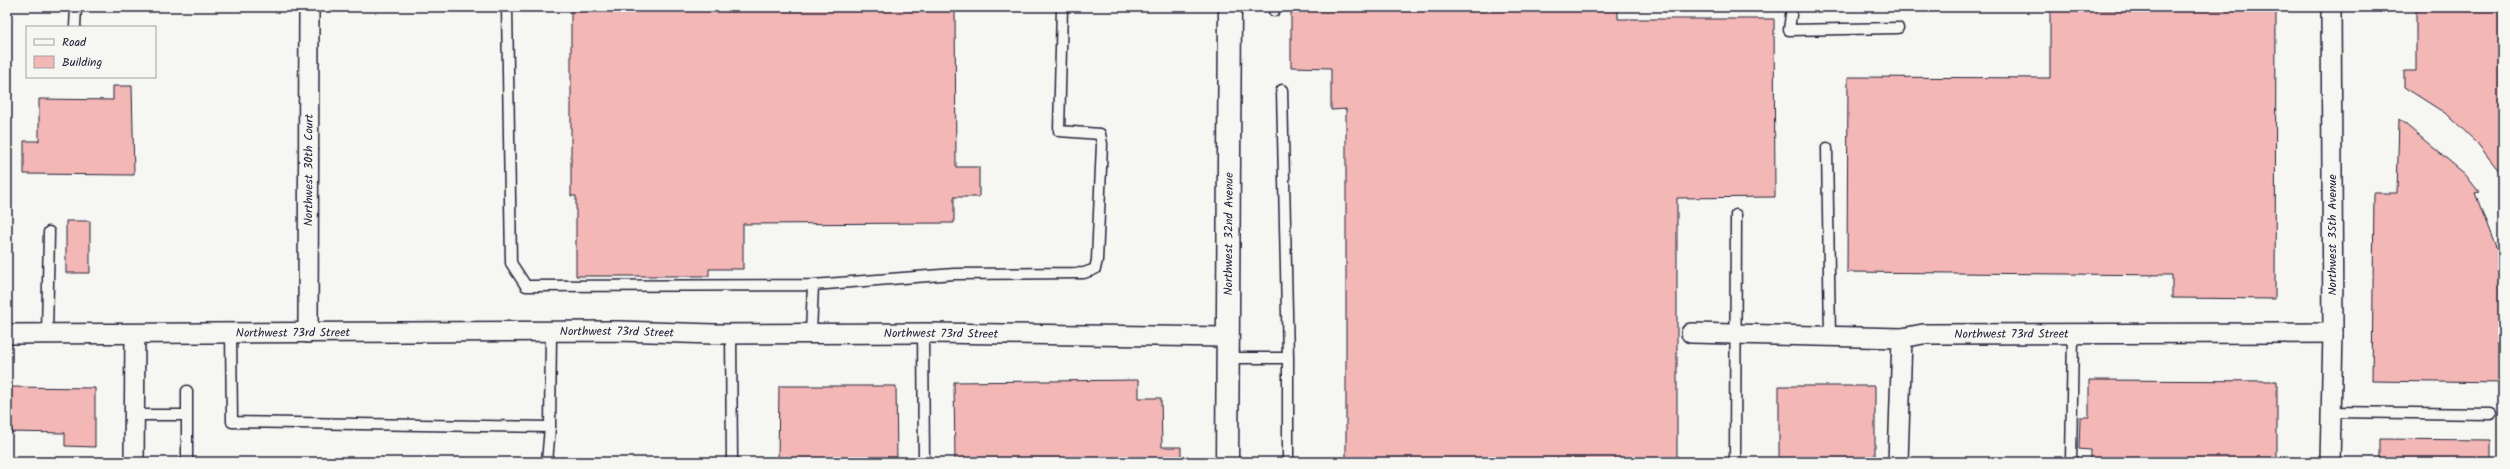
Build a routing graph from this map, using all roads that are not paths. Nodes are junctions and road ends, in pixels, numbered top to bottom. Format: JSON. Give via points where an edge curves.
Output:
{"nodes":[{"id":1,"x":76,"y":7,"type":"edge"},
{"id":2,"x":309,"y":7,"type":"edge"},
{"id":3,"x":507,"y":7,"type":"edge"},
{"id":4,"x":1062,"y":7,"type":"edge"},
{"id":5,"x":1230,"y":7,"type":"edge"},
{"id":6,"x":1792,"y":7,"type":"edge"},
{"id":7,"x":2330,"y":7,"type":"edge"},
{"id":8,"x":75,"y":26,"type":"edge"},
{"id":9,"x":1898,"y":28,"type":"dead end"},
{"id":10,"x":1282,"y":90,"type":"dead end"},
{"id":11,"x":1827,"y":148,"type":"dead end"},
{"id":12,"x":1736,"y":215,"type":"dead end"},
{"id":13,"x":49,"y":232,"type":"dead end"},
{"id":14,"x":814,"y":285,"type":"junction"},
{"id":15,"x":551,"y":331,"type":"junction"},
{"id":16,"x":2333,"y":332,"type":"junction"},
{"id":17,"x":231,"y":333,"type":"junction"},
{"id":18,"x":308,"y":333,"type":"junction"},
{"id":19,"x":923,"y":333,"type":"junction"},
{"id":20,"x":7,"y":334,"type":"edge"},
{"id":21,"x":47,"y":334,"type":"junction"},
{"id":22,"x":135,"y":334,"type":"junction"},
{"id":23,"x":732,"y":334,"type":"junction"},
{"id":24,"x":812,"y":334,"type":"junction"},
{"id":25,"x":1691,"y":334,"type":"dead end"},
{"id":26,"x":1736,"y":334,"type":"junction"},
{"id":27,"x":2073,"y":334,"type":"junction"},
{"id":28,"x":1830,"y":336,"type":"junction"},
{"id":29,"x":1902,"y":338,"type":"junction"},
{"id":30,"x":1226,"y":347,"type":"junction"},
{"id":31,"x":1288,"y":358,"type":"junction"},
{"id":32,"x":188,"y":391,"type":"dead end"},
{"id":33,"x":2331,"y":412,"type":"junction"},
{"id":34,"x":2491,"y":414,"type":"dead end"},
{"id":35,"x":134,"y":415,"type":"junction"},
{"id":36,"x":187,"y":416,"type":"junction"},
{"id":37,"x":550,"y":427,"type":"junction"},
{"id":38,"x":134,"y":462,"type":"edge"},
{"id":39,"x":187,"y":462,"type":"edge"},
{"id":40,"x":547,"y":462,"type":"edge"},
{"id":41,"x":732,"y":462,"type":"edge"},
{"id":42,"x":924,"y":462,"type":"edge"},
{"id":43,"x":1226,"y":462,"type":"edge"},
{"id":44,"x":1288,"y":462,"type":"edge"},
{"id":45,"x":1735,"y":462,"type":"edge"},
{"id":46,"x":1898,"y":462,"type":"edge"},
{"id":47,"x":2071,"y":462,"type":"edge"},
{"id":48,"x":2330,"y":462,"type":"edge"}],
"edges":[{"from":1,"to":8,"type":"lane"},
{"from":2,"to":18,"type":"street","name":"Northwest 30th Court"},
{"from":3,"to":14,"type":"lane","via":[[511,263],[526,286]]},
{"from":4,"to":14,"type":"lane","via":[[1059,131],[1100,134],[1102,144],[1095,270],[1084,273],[954,274]]},
{"from":5,"to":30,"type":"main road","name":"Northwest 32nd Avenue"},
{"from":6,"to":9,"type":"lane","via":[[1789,30]]},
{"from":7,"to":16,"type":"street","name":"Northwest 35th Avenue"},
{"from":10,"to":31,"type":"lane"},
{"from":11,"to":28,"type":"lane"},
{"from":12,"to":26,"type":"lane"},
{"from":13,"to":21,"type":"lane"},
{"from":14,"to":24,"type":"lane"},
{"from":15,"to":18,"type":"street","name":"Northwest 73rd Street"},
{"from":15,"to":23,"type":"street","name":"Northwest 73rd Street"},
{"from":15,"to":37,"type":"lane"},
{"from":16,"to":27,"type":"street","name":"Northwest 73rd Street"},
{"from":16,"to":33,"type":"street","name":"Northwest 35th Avenue"},
{"from":17,"to":18,"type":"street","name":"Northwest 73rd Street"},
{"from":17,"to":22,"type":"street","name":"Northwest 73rd Street"},
{"from":17,"to":37,"type":"lane","via":[[232,422]]},
{"from":19,"to":24,"type":"street","name":"Northwest 73rd Street"},
{"from":19,"to":30,"type":"street","name":"Northwest 73rd Street"},
{"from":19,"to":42,"type":"lane"},
{"from":20,"to":21,"type":"street","name":"Northwest 73rd Street"},
{"from":21,"to":22,"type":"street","name":"Northwest 73rd Street"},
{"from":22,"to":35,"type":"street"},
{"from":23,"to":24,"type":"street","name":"Northwest 73rd Street"},
{"from":23,"to":41,"type":"lane"},
{"from":25,"to":26,"type":"street","name":"Northwest 73rd Street"},
{"from":26,"to":28,"type":"street","name":"Northwest 73rd Street"},
{"from":26,"to":45,"type":"lane"},
{"from":27,"to":29,"type":"street","name":"Northwest 73rd Street","via":[[1923,334]]},
{"from":27,"to":47,"type":"lane"},
{"from":28,"to":29,"type":"street","name":"Northwest 73rd Street"},
{"from":29,"to":46,"type":"street"},
{"from":30,"to":31,"type":"lane"},
{"from":30,"to":43,"type":"main road","name":"Northwest 32nd Avenue"},
{"from":31,"to":44,"type":"lane"},
{"from":32,"to":36,"type":"lane"},
{"from":33,"to":34,"type":"lane"},
{"from":33,"to":48,"type":"street","name":"Northwest 35th Avenue"},
{"from":35,"to":36,"type":"lane"},
{"from":35,"to":38,"type":"street"},
{"from":36,"to":39,"type":"lane"},
{"from":37,"to":40,"type":"lane"}]}
